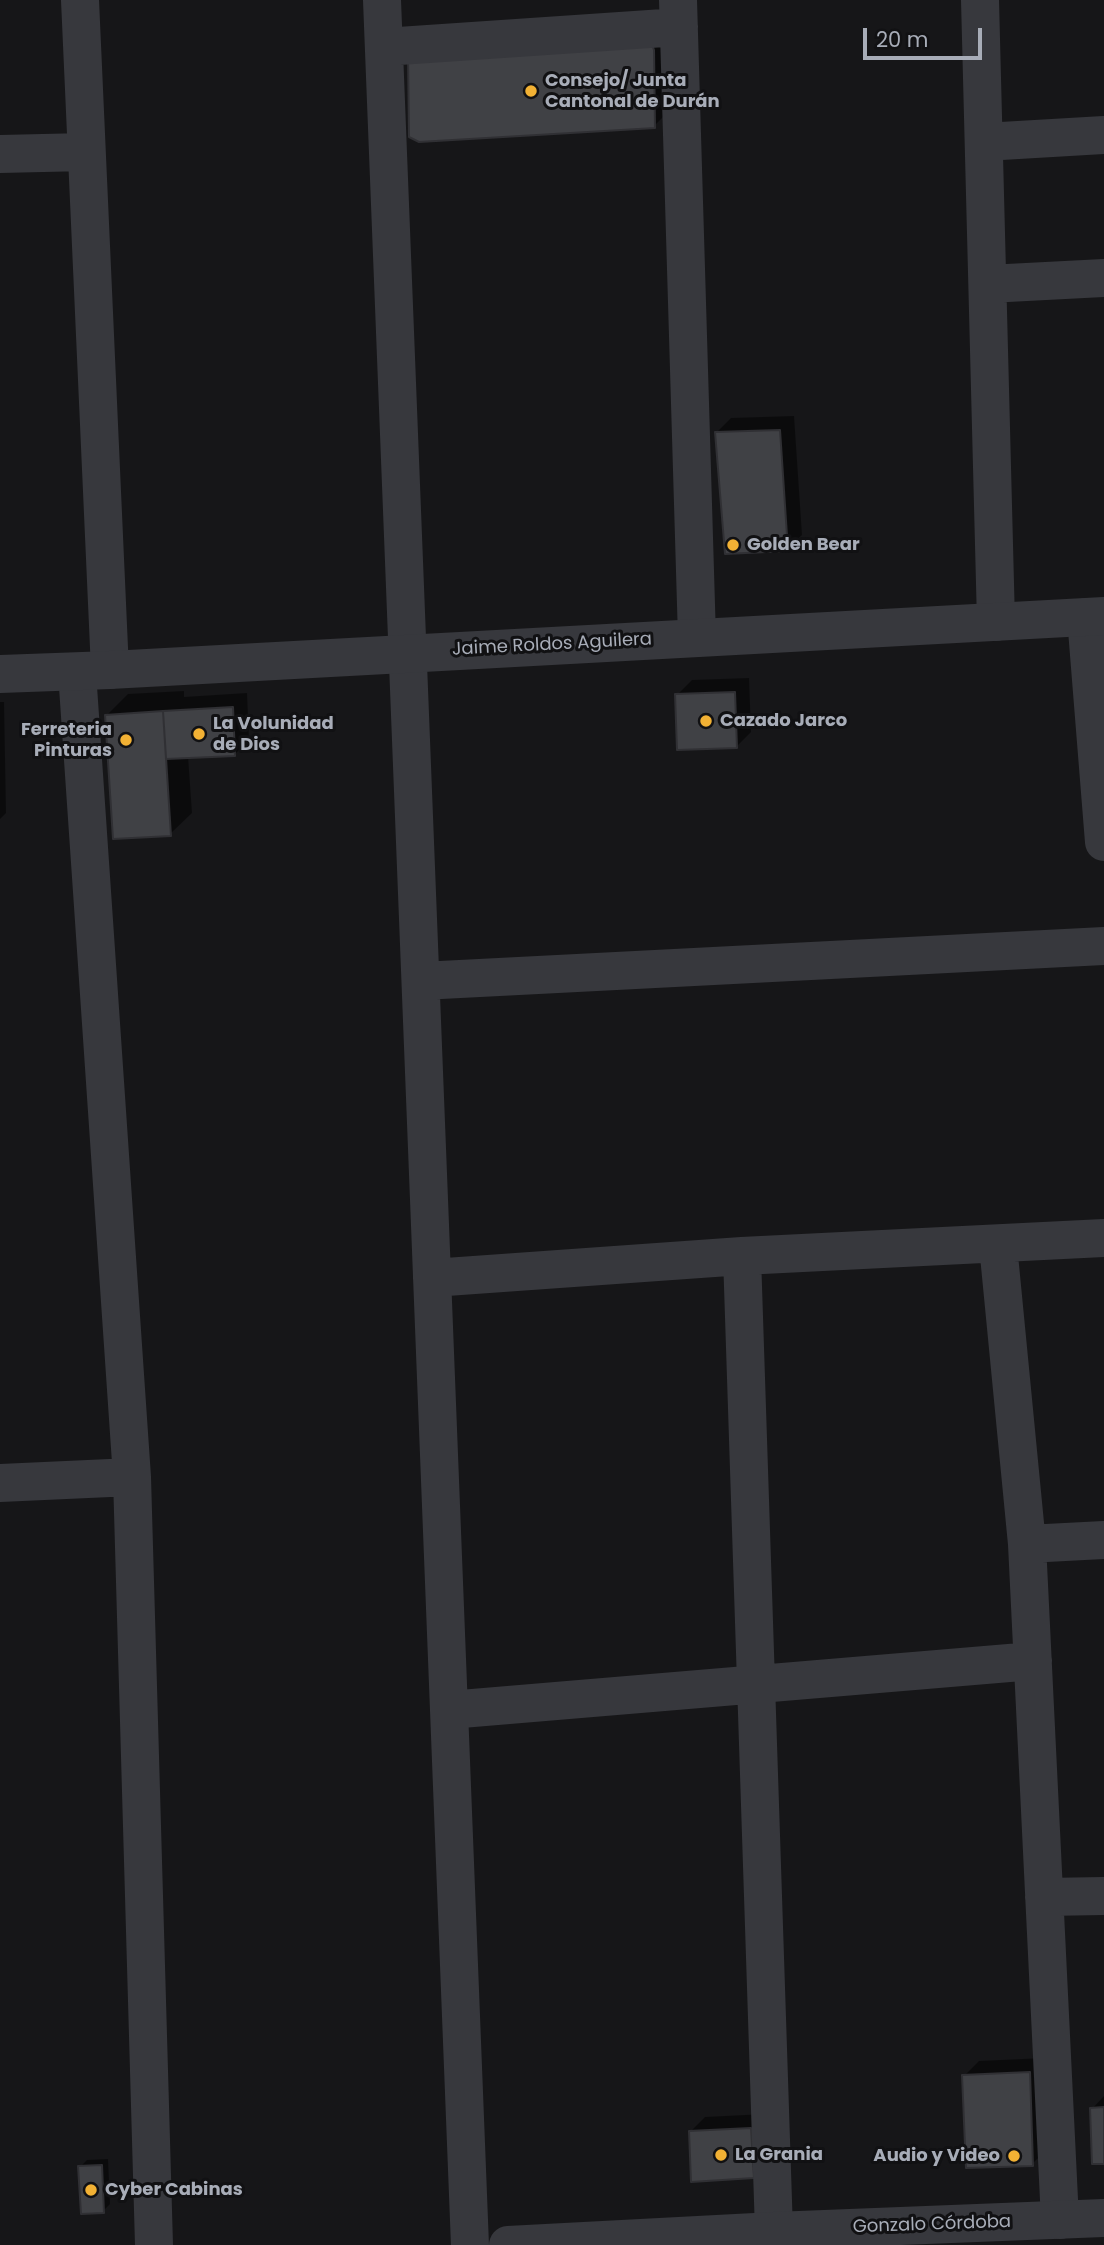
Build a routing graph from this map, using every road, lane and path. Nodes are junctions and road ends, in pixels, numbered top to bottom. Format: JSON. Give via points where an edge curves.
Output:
{"nodes":[{"id":1,"x":80,"y":0,"type":"edge"},
{"id":2,"x":382,"y":0,"type":"edge"},
{"id":3,"x":980,"y":0,"type":"edge"},
{"id":4,"x":679,"y":14,"type":"edge"},
{"id":5,"x":384,"y":47,"type":"junction"},
{"id":6,"x":1104,"y":135,"type":"edge"},
{"id":7,"x":984,"y":142,"type":"junction"},
{"id":8,"x":86,"y":152,"type":"junction"},
{"id":9,"x":0,"y":154,"type":"edge"},
{"id":10,"x":1104,"y":278,"type":"edge"},
{"id":11,"x":988,"y":284,"type":"junction"},
{"id":12,"x":1095,"y":617,"type":"edge"},
{"id":13,"x":996,"y":622,"type":"junction"},
{"id":14,"x":697,"y":638,"type":"junction"},
{"id":15,"x":408,"y":653,"type":"junction"},
{"id":16,"x":94,"y":671,"type":"junction"},
{"id":17,"x":0,"y":674,"type":"edge"},
{"id":18,"x":1104,"y":842,"type":"edge"},
{"id":19,"x":1104,"y":946,"type":"edge"},
{"id":20,"x":421,"y":981,"type":"junction"},
{"id":21,"x":1104,"y":1238,"type":"edge"},
{"id":22,"x":998,"y":1245,"type":"junction"},
{"id":23,"x":742,"y":1256,"type":"junction"},
{"id":24,"x":432,"y":1278,"type":"junction"},
{"id":25,"x":132,"y":1477,"type":"junction"},
{"id":26,"x":0,"y":1483,"type":"edge"},
{"id":27,"x":1104,"y":1540,"type":"edge"},
{"id":28,"x":1027,"y":1544,"type":"junction"},
{"id":29,"x":1033,"y":1661,"type":"junction"},
{"id":30,"x":757,"y":1684,"type":"junction"},
{"id":31,"x":449,"y":1710,"type":"junction"},
{"id":32,"x":1104,"y":1896,"type":"edge"},
{"id":33,"x":1044,"y":1897,"type":"junction"},
{"id":34,"x":1104,"y":2218,"type":"edge"},
{"id":35,"x":1060,"y":2220,"type":"junction"},
{"id":36,"x":774,"y":2231,"type":"junction"},
{"id":37,"x":838,"y":2237,"type":"edge"},
{"id":38,"x":554,"y":2244,"type":"edge"},
{"id":39,"x":154,"y":2245,"type":"edge"},
{"id":40,"x":470,"y":2245,"type":"edge"},
{"id":41,"x":509,"y":2245,"type":"edge"}],
"edges":[{"from":1,"to":8,"type":"street"},
{"from":2,"to":5,"type":"street"},
{"from":3,"to":7,"type":"street"},
{"from":4,"to":5,"type":"street"},
{"from":4,"to":14,"type":"street"},
{"from":5,"to":15,"type":"street"},
{"from":6,"to":7,"type":"street"},
{"from":7,"to":11,"type":"street"},
{"from":8,"to":9,"type":"street"},
{"from":8,"to":16,"type":"street"},
{"from":10,"to":11,"type":"street"},
{"from":11,"to":13,"type":"street"},
{"from":12,"to":13,"type":"street","name":"Jaime Roldos Aguilera"},
{"from":12,"to":18,"type":"street"},
{"from":13,"to":14,"type":"street","name":"Jaime Roldos Aguilera"},
{"from":14,"to":15,"type":"street","name":"Jaime Roldos Aguilera"},
{"from":15,"to":16,"type":"street","name":"Jaime Roldos Aguilera"},
{"from":15,"to":20,"type":"street"},
{"from":16,"to":17,"type":"street","name":"Jaime Roldos Aguilera"},
{"from":16,"to":25,"type":"street"},
{"from":19,"to":20,"type":"street"},
{"from":20,"to":24,"type":"street"},
{"from":21,"to":22,"type":"street"},
{"from":22,"to":23,"type":"street"},
{"from":22,"to":28,"type":"street"},
{"from":23,"to":24,"type":"street"},
{"from":23,"to":30,"type":"street"},
{"from":24,"to":31,"type":"street"},
{"from":25,"to":26,"type":"street"},
{"from":25,"to":39,"type":"street"},
{"from":27,"to":28,"type":"street"},
{"from":28,"to":29,"type":"street"},
{"from":29,"to":30,"type":"street"},
{"from":29,"to":33,"type":"street"},
{"from":30,"to":31,"type":"street"},
{"from":30,"to":36,"type":"street"},
{"from":31,"to":40,"type":"street"},
{"from":32,"to":33,"type":"street"},
{"from":33,"to":35,"type":"street"},
{"from":34,"to":35,"type":"street","name":"Gonzalo Córdoba"},
{"from":35,"to":37,"type":"street","name":"Gonzalo Córdoba"},
{"from":36,"to":37,"type":"street","name":"Gonzalo Córdoba"},
{"from":36,"to":38,"type":"street","name":"Gonzalo Córdoba"},
{"from":38,"to":41,"type":"street","name":"Gonzalo Córdoba"}]}
